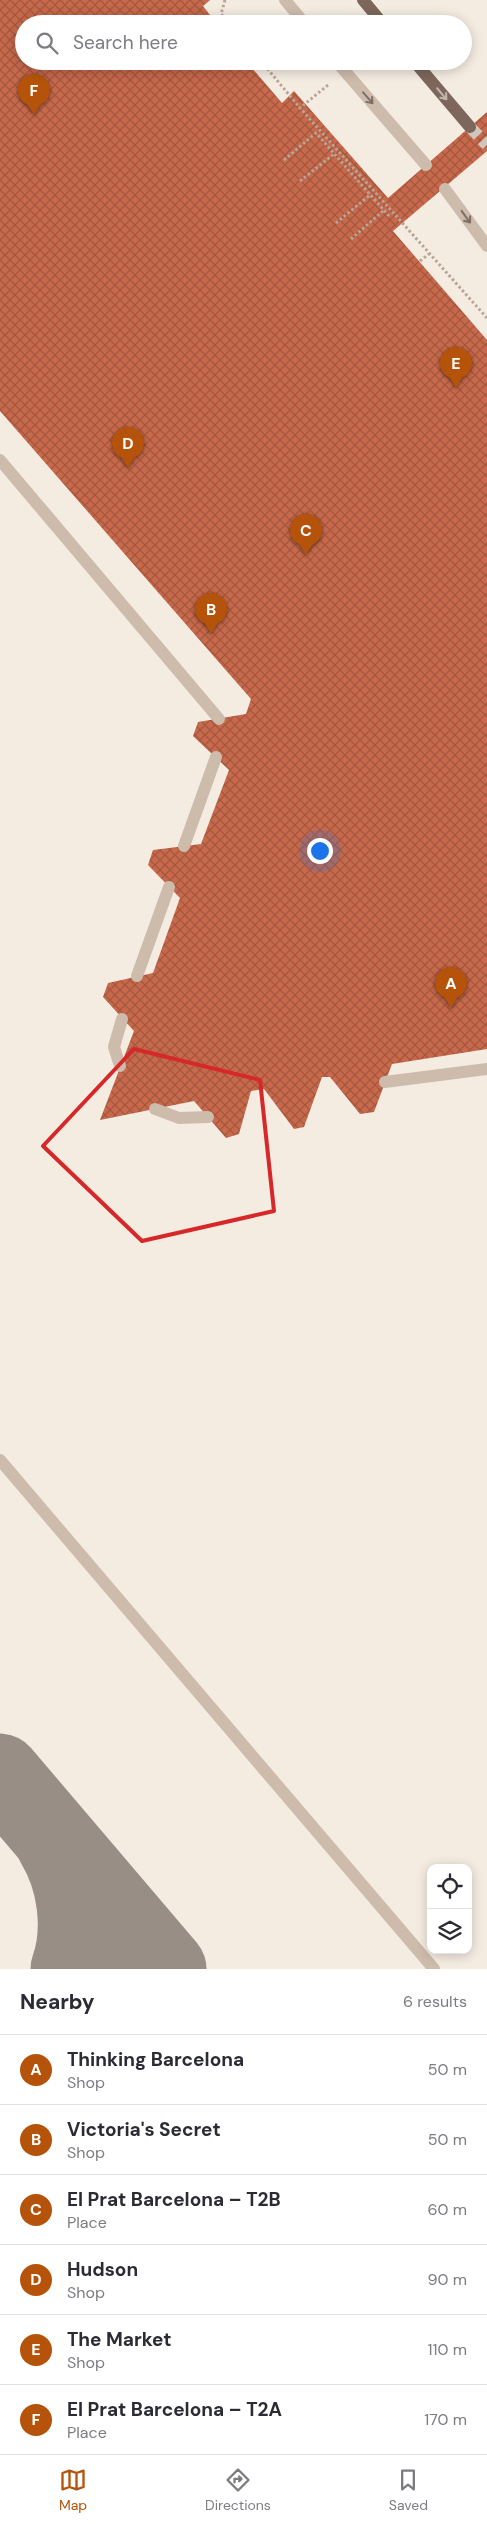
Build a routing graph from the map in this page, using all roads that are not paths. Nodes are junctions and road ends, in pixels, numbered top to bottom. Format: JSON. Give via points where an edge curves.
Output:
{"nodes":[{"id":1,"x":285,"y":0,"type":"edge"},
{"id":2,"x":363,"y":0,"type":"edge"},
{"id":3,"x":298,"y":15,"type":"edge"},
{"id":4,"x":376,"y":15,"type":"edge"},
{"id":5,"x":343,"y":70,"type":"edge"},
{"id":6,"x":422,"y":70,"type":"edge"},
{"id":7,"x":470,"y":127,"type":"tunnel mouth"},
{"id":8,"x":426,"y":166,"type":"dead end"},
{"id":9,"x":445,"y":189,"type":"dead end"},
{"id":10,"x":487,"y":246,"type":"edge"},
{"id":11,"x":0,"y":460,"type":"edge"},
{"id":12,"x":214,"y":720,"type":"dead end"},
{"id":13,"x":216,"y":757,"type":"dead end"},
{"id":14,"x":184,"y":846,"type":"dead end"},
{"id":15,"x":168,"y":887,"type":"dead end"},
{"id":16,"x":137,"y":976,"type":"dead end"},
{"id":17,"x":122,"y":1019,"type":"dead end"},
{"id":18,"x":120,"y":1066,"type":"dead end"},
{"id":19,"x":487,"y":1069,"type":"edge"},
{"id":20,"x":385,"y":1082,"type":"dead end"},
{"id":21,"x":154,"y":1109,"type":"dead end"},
{"id":22,"x":208,"y":1117,"type":"dead end"},
{"id":23,"x":0,"y":1460,"type":"edge"},
{"id":24,"x":434,"y":1969,"type":"edge"}],
"edges":[{"from":1,"to":3,"type":"lane"},
{"from":2,"to":4,"type":"main road"},
{"from":5,"to":8,"type":"lane","one_way":true},
{"from":6,"to":7,"type":"main road","one_way":true},
{"from":9,"to":10,"type":"lane","one_way":true},
{"from":11,"to":12,"type":"lane","via":[[199,696]]},
{"from":13,"to":14,"type":"lane"},
{"from":15,"to":16,"type":"lane"},
{"from":17,"to":18,"type":"lane","via":[[114,1048]]},
{"from":19,"to":20,"type":"lane"},
{"from":21,"to":22,"type":"lane","via":[[179,1118]]},
{"from":23,"to":24,"type":"lane"}]}
